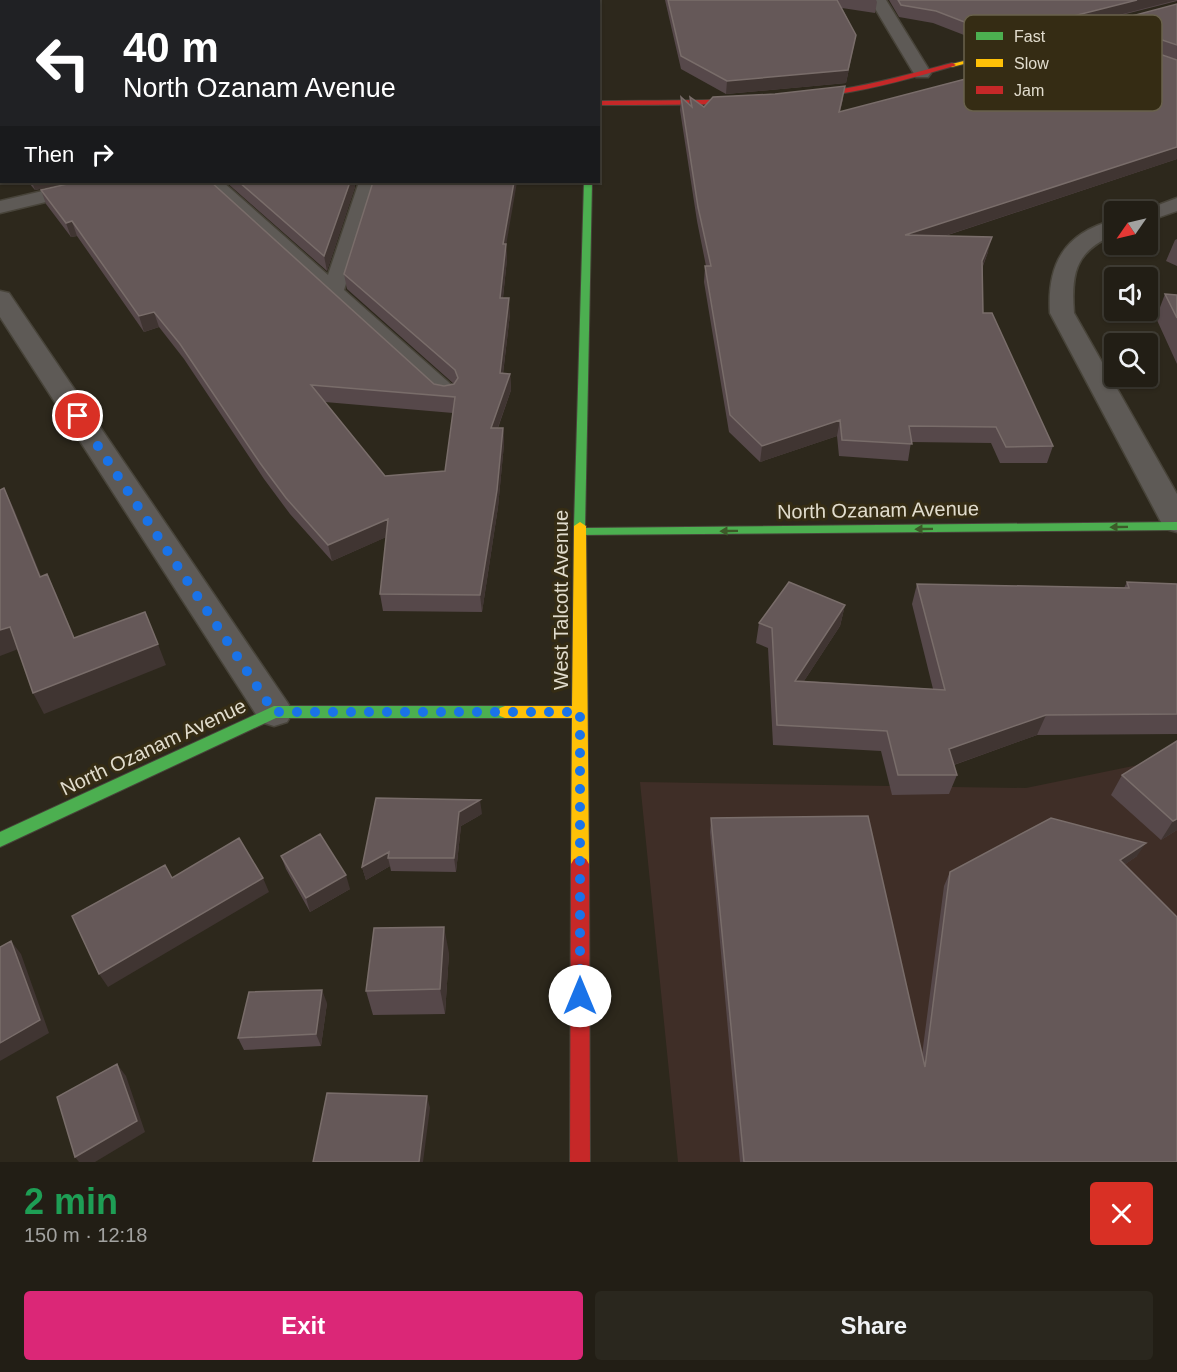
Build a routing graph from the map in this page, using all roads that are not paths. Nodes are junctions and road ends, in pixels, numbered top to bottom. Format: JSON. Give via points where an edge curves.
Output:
{"nodes":[{"id":1,"x":878,"y":0,"type":"edge"},
{"id":2,"x":1177,"y":8,"type":"edge"},
{"id":3,"x":1150,"y":15,"type":"edge"},
{"id":4,"x":964,"y":62,"type":"edge"},
{"id":5,"x":922,"y":73,"type":"junction"},
{"id":6,"x":600,"y":103,"type":"edge"},
{"id":7,"x":101,"y":183,"type":"edge"},
{"id":8,"x":213,"y":183,"type":"edge"},
{"id":9,"x":368,"y":183,"type":"edge"},
{"id":10,"x":588,"y":183,"type":"edge"},
{"id":11,"x":1177,"y":204,"type":"edge"},
{"id":12,"x":0,"y":207,"type":"edge"},
{"id":13,"x":1158,"y":211,"type":"edge"},
{"id":14,"x":1104,"y":231,"type":"edge"},
{"id":15,"x":333,"y":291,"type":"junction"},
{"id":16,"x":0,"y":298,"type":"edge"},
{"id":17,"x":446,"y":393,"type":"edge"},
{"id":18,"x":1177,"y":522,"type":"edge"},
{"id":19,"x":1177,"y":526,"type":"edge"},
{"id":20,"x":580,"y":532,"type":"junction"},
{"id":21,"x":274,"y":712,"type":"junction"},
{"id":22,"x":580,"y":712,"type":"junction"},
{"id":23,"x":0,"y":840,"type":"edge"},
{"id":24,"x":580,"y":1162,"type":"edge"}],
"edges":[{"from":1,"to":5,"type":"street"},
{"from":2,"to":3,"type":"street"},
{"from":4,"to":5,"type":"street"},
{"from":5,"to":6,"type":"street","via":[[825,96],[788,100]]},
{"from":7,"to":12,"type":"street"},
{"from":8,"to":15,"type":"lane"},
{"from":9,"to":15,"type":"lane"},
{"from":10,"to":20,"type":"street","name":"West Talcott Avenue"},
{"from":11,"to":13,"type":"street"},
{"from":14,"to":18,"type":"street","via":[[1084,240],[1062,271],[1062,313]]},
{"from":15,"to":17,"type":"lane"},
{"from":16,"to":21,"type":"street"},
{"from":19,"to":20,"type":"street","name":"North Ozanam Avenue","one_way":true},
{"from":20,"to":22,"type":"street","name":"West Talcott Avenue"},
{"from":21,"to":22,"type":"street","name":"North Ozanam Avenue"},
{"from":21,"to":23,"type":"street","name":"North Ozanam Avenue"},
{"from":22,"to":24,"type":"street","name":"West Talcott Avenue"}]}
